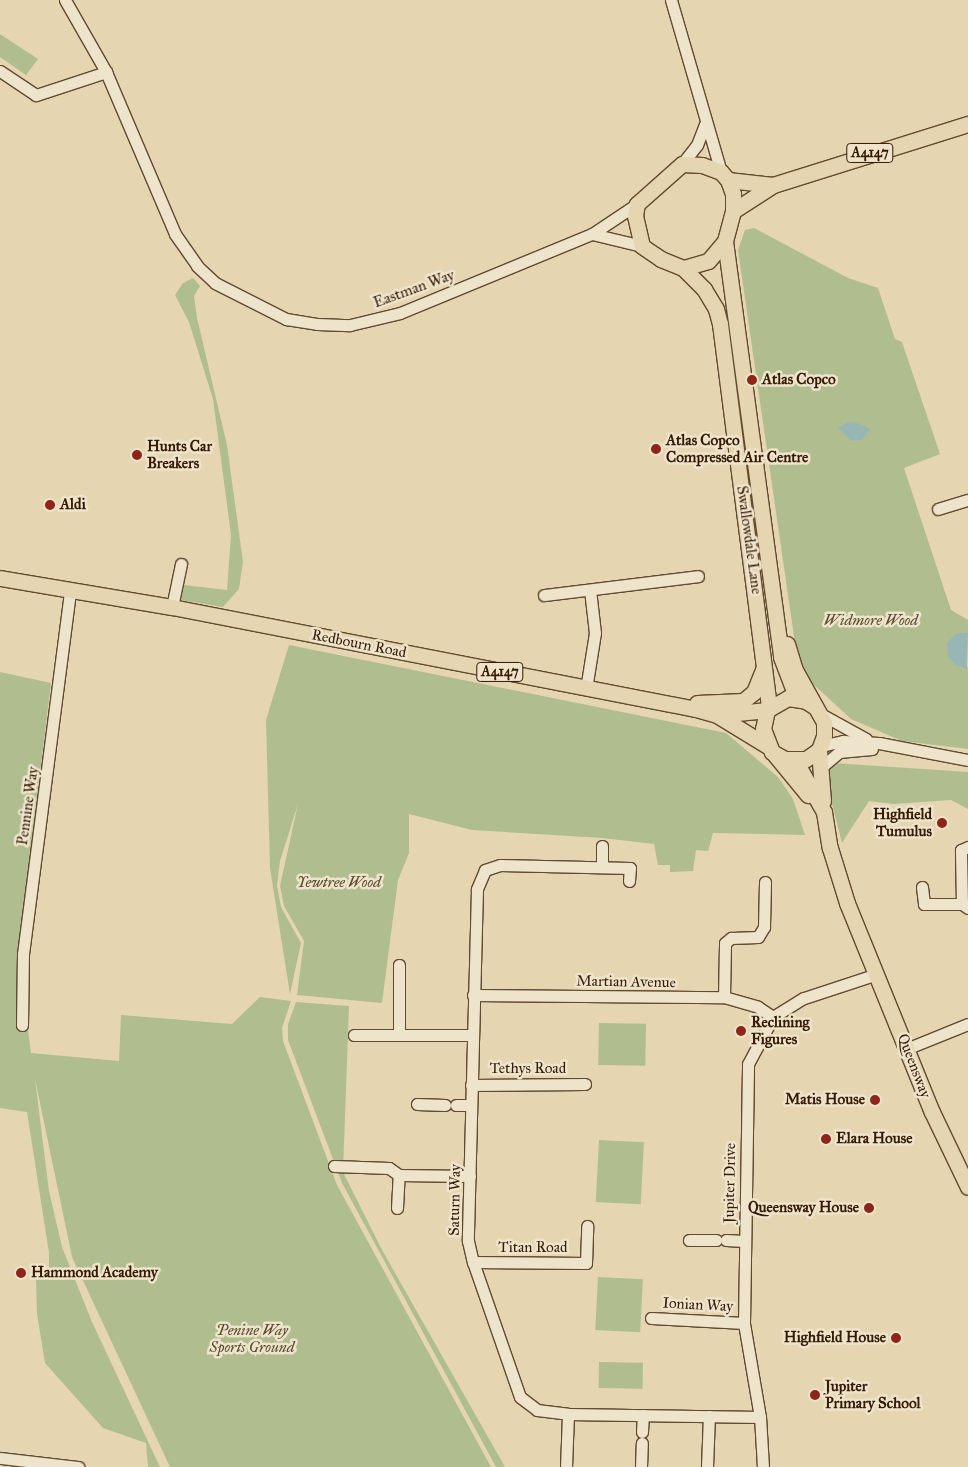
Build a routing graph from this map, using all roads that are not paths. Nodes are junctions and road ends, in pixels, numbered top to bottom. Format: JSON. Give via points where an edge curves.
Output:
{"nodes":[{"id":1,"x":65,"y":0,"type":"edge"},
{"id":2,"x":671,"y":0,"type":"edge"},
{"id":3,"x":0,"y":71,"type":"edge"},
{"id":4,"x":106,"y":72,"type":"junction"},
{"id":5,"x":706,"y":124,"type":"junction"},
{"id":6,"x":968,"y":124,"type":"edge"},
{"id":7,"x":682,"y":164,"type":"junction"},
{"id":8,"x":724,"y":176,"type":"junction"},
{"id":9,"x":773,"y":185,"type":"junction"},
{"id":10,"x":637,"y":204,"type":"junction"},
{"id":11,"x":733,"y":211,"type":"junction"},
{"id":12,"x":592,"y":234,"type":"junction"},
{"id":13,"x":725,"y":240,"type":"junction"},
{"id":14,"x":642,"y":246,"type":"junction"},
{"id":15,"x":683,"y":268,"type":"junction"},
{"id":16,"x":968,"y":500,"type":"edge"},
{"id":17,"x":938,"y":509,"type":"dead end"},
{"id":18,"x":181,"y":564,"type":"dead end"},
{"id":19,"x":769,"y":564,"type":"junction"},
{"id":20,"x":698,"y":576,"type":"dead end"},
{"id":21,"x":0,"y":578,"type":"edge"},
{"id":22,"x":590,"y":590,"type":"junction"},
{"id":23,"x":70,"y":591,"type":"junction"},
{"id":24,"x":544,"y":595,"type":"dead end"},
{"id":25,"x":172,"y":607,"type":"junction"},
{"id":26,"x":763,"y":645,"type":"junction"},
{"id":27,"x":586,"y":688,"type":"junction"},
{"id":28,"x":643,"y":699,"type":"junction"},
{"id":29,"x":796,"y":699,"type":"junction"},
{"id":30,"x":768,"y":709,"type":"junction"},
{"id":31,"x":816,"y":709,"type":"junction"},
{"id":32,"x":717,"y":715,"type":"junction"},
{"id":33,"x":879,"y":743,"type":"junction"},
{"id":34,"x":820,"y":748,"type":"junction"},
{"id":35,"x":771,"y":749,"type":"junction"},
{"id":36,"x":914,"y":750,"type":"junction"},
{"id":37,"x":795,"y":760,"type":"junction"},
{"id":38,"x":968,"y":760,"type":"edge"},
{"id":39,"x":819,"y":769,"type":"junction"},
{"id":40,"x":824,"y":812,"type":"junction"},
{"id":41,"x":602,"y":846,"type":"dead end"},
{"id":42,"x":968,"y":847,"type":"edge"},
{"id":43,"x":602,"y":866,"type":"junction"},
{"id":44,"x":629,"y":881,"type":"dead end"},
{"id":45,"x":765,"y":882,"type":"dead end"},
{"id":46,"x":922,"y":887,"type":"dead end"},
{"id":47,"x":965,"y":906,"type":"edge"},
{"id":48,"x":399,"y":965,"type":"dead end"},
{"id":49,"x":877,"y":974,"type":"junction"},
{"id":50,"x":473,"y":995,"type":"junction"},
{"id":51,"x":724,"y":998,"type":"junction"},
{"id":52,"x":773,"y":1017,"type":"junction"},
{"id":53,"x":968,"y":1024,"type":"edge"},
{"id":54,"x":22,"y":1025,"type":"dead end"},
{"id":55,"x":399,"y":1034,"type":"junction"},
{"id":56,"x":354,"y":1035,"type":"dead end"},
{"id":57,"x":472,"y":1035,"type":"junction"},
{"id":58,"x":906,"y":1049,"type":"junction"},
{"id":59,"x":584,"y":1084,"type":"dead end"},
{"id":60,"x":471,"y":1085,"type":"junction"},
{"id":61,"x":417,"y":1104,"type":"dead end"},
{"id":62,"x":471,"y":1105,"type":"junction"},
{"id":63,"x":334,"y":1166,"type":"dead end"},
{"id":64,"x":399,"y":1175,"type":"junction"},
{"id":65,"x":470,"y":1176,"type":"junction"},
{"id":66,"x":968,"y":1187,"type":"edge"},
{"id":67,"x":397,"y":1208,"type":"dead end"},
{"id":68,"x":587,"y":1226,"type":"dead end"},
{"id":69,"x":689,"y":1240,"type":"dead end"},
{"id":70,"x":744,"y":1241,"type":"junction"},
{"id":71,"x":473,"y":1262,"type":"junction"},
{"id":72,"x":651,"y":1318,"type":"dead end"},
{"id":73,"x":744,"y":1323,"type":"junction"},
{"id":74,"x":568,"y":1414,"type":"junction"},
{"id":75,"x":643,"y":1415,"type":"junction"},
{"id":76,"x":709,"y":1416,"type":"junction"},
{"id":77,"x":760,"y":1417,"type":"junction"},
{"id":78,"x":0,"y":1458,"type":"edge"},
{"id":79,"x":78,"y":1467,"type":"edge"},
{"id":80,"x":566,"y":1467,"type":"edge"},
{"id":81,"x":641,"y":1467,"type":"edge"},
{"id":82,"x":707,"y":1467,"type":"edge"},
{"id":83,"x":763,"y":1467,"type":"edge"}],
"edges":[{"from":1,"to":4,"type":"street","name":"Eastman Way"},
{"from":2,"to":5,"type":"street"},
{"from":3,"to":4,"type":"street","via":[[36,95]]},
{"from":4,"to":12,"type":"street","name":"Eastman Way","via":[[175,234],[198,266],[220,286],[286,319],[350,325],[400,313]]},
{"from":5,"to":7,"type":"street","via":[[697,144]]},
{"from":5,"to":8,"type":"street"},
{"from":6,"to":9,"type":"main road","number":"A4147"},
{"from":7,"to":8,"type":"main road","via":[[702,165]]},
{"from":7,"to":10,"type":"main road"},
{"from":8,"to":9,"type":"main road","number":"A4147"},
{"from":8,"to":11,"type":"main road","via":[[733,194]]},
{"from":9,"to":11,"type":"main road","number":"A4147"},
{"from":10,"to":12,"type":"street","name":"Eastman Way"},
{"from":10,"to":14,"type":"main road","via":[[637,234]]},
{"from":11,"to":13,"type":"main road"},
{"from":12,"to":14,"type":"street"},
{"from":13,"to":15,"type":"main road","via":[[708,261]]},
{"from":13,"to":19,"type":"main road","name":"Swallowdale Lane"},
{"from":14,"to":15,"type":"main road"},
{"from":15,"to":26,"type":"main road","name":"Swallowdale Lane","number":"A4147","via":[[704,289],[716,309],[720,324]]},
{"from":16,"to":17,"type":"street"},
{"from":18,"to":25,"type":"street"},
{"from":19,"to":29,"type":"main road","name":"Swallowdale Lane","via":[[782,664]]},
{"from":19,"to":31,"type":"main road","name":"Swallowdale Lane","via":[[792,660]]},
{"from":20,"to":22,"type":"street"},
{"from":21,"to":23,"type":"main road","name":"Redbourn Road","number":"A4147"},
{"from":22,"to":24,"type":"street"},
{"from":22,"to":27,"type":"street","via":[[595,641]]},
{"from":23,"to":25,"type":"main road","name":"Redbourn Road","number":"A4147"},
{"from":23,"to":54,"type":"street","name":"Pennine Way","via":[[23,954]]},
{"from":25,"to":27,"type":"main road","name":"Redbourn Road","number":"A4147"},
{"from":26,"to":28,"type":"main road","name":"Swallowdale Lane","number":"A4147","via":[[764,667],[754,692],[743,701],[732,704]]},
{"from":26,"to":30,"type":"main road","name":"Swallowdale Lane","number":"A4147"},
{"from":27,"to":28,"type":"main road","name":"Redbourn Road","number":"A4147"},
{"from":28,"to":32,"type":"main road","name":"Redbourn Road","number":"A4147"},
{"from":29,"to":30,"type":"main road","via":[[779,700]]},
{"from":29,"to":31,"type":"main road"},
{"from":30,"to":32,"type":"main road","name":"Redbourn Road"},
{"from":30,"to":35,"type":"main road","via":[[763,729]]},
{"from":31,"to":33,"type":"street","via":[[846,731]]},
{"from":31,"to":34,"type":"main road","via":[[825,729]]},
{"from":32,"to":35,"type":"main road","name":"Redbourn Road"},
{"from":33,"to":34,"type":"street","via":[[842,741]]},
{"from":33,"to":36,"type":"street"},
{"from":34,"to":37,"type":"main road","via":[[806,759]]},
{"from":34,"to":39,"type":"main road","name":"Queensway"},
{"from":35,"to":37,"type":"main road","via":[[785,759]]},
{"from":35,"to":40,"type":"main road","name":"Queensway"},
{"from":36,"to":38,"type":"street"},
{"from":36,"to":39,"type":"street","via":[[849,750],[839,752]]},
{"from":37,"to":40,"type":"main road","name":"Queensway"},
{"from":39,"to":40,"type":"main road","name":"Queensway"},
{"from":40,"to":49,"type":"main road","name":"Queensway","via":[[841,851]]},
{"from":41,"to":43,"type":"street"},
{"from":42,"to":47,"type":"street","via":[[961,850]]},
{"from":43,"to":44,"type":"street","name":"Saturn Way","via":[[630,868]]},
{"from":43,"to":50,"type":"street","name":"Saturn Way","via":[[500,865],[485,870],[476,889]]},
{"from":45,"to":51,"type":"street","via":[[764,927],[758,938],[731,938],[725,943]]},
{"from":46,"to":47,"type":"street","via":[[924,904]]},
{"from":48,"to":55,"type":"street"},
{"from":49,"to":52,"type":"street","via":[[804,998]]},
{"from":49,"to":58,"type":"main road","name":"Queensway"},
{"from":50,"to":51,"type":"street","name":"Martian Avenue"},
{"from":50,"to":57,"type":"street","name":"Saturn Way"},
{"from":51,"to":52,"type":"street","name":"Martian Avenue","via":[[758,1007]]},
{"from":52,"to":70,"type":"street","name":"Jupiter Drive","via":[[748,1064]]},
{"from":53,"to":58,"type":"street"},
{"from":55,"to":56,"type":"street"},
{"from":55,"to":57,"type":"street"},
{"from":57,"to":60,"type":"street","name":"Saturn Way"},
{"from":58,"to":66,"type":"main road","name":"Queensway"},
{"from":59,"to":60,"type":"street","name":"Tethys Road"},
{"from":60,"to":62,"type":"street","name":"Saturn Way"},
{"from":61,"to":62,"type":"street"},
{"from":62,"to":65,"type":"street","name":"Saturn Way"},
{"from":63,"to":64,"type":"street","via":[[389,1168]]},
{"from":64,"to":65,"type":"street"},
{"from":64,"to":67,"type":"street"},
{"from":65,"to":71,"type":"street","name":"Saturn Way","via":[[468,1240]]},
{"from":68,"to":71,"type":"street","name":"Titan Road","via":[[586,1262]]},
{"from":69,"to":70,"type":"street"},
{"from":70,"to":73,"type":"street","name":"Jupiter Drive"},
{"from":71,"to":74,"type":"street","name":"Saturn Way","via":[[520,1397],[537,1410]]},
{"from":72,"to":73,"type":"street","name":"Ionian Way"},
{"from":73,"to":77,"type":"street","name":"Jupiter Drive"},
{"from":74,"to":75,"type":"street","name":"Saturn Way"},
{"from":74,"to":80,"type":"street"},
{"from":75,"to":76,"type":"street","name":"Saturn Way"},
{"from":75,"to":81,"type":"street"},
{"from":76,"to":77,"type":"street","name":"Saturn Way"},
{"from":76,"to":82,"type":"street"},
{"from":77,"to":83,"type":"street","name":"Jupiter Drive"},
{"from":78,"to":79,"type":"street"}]}
